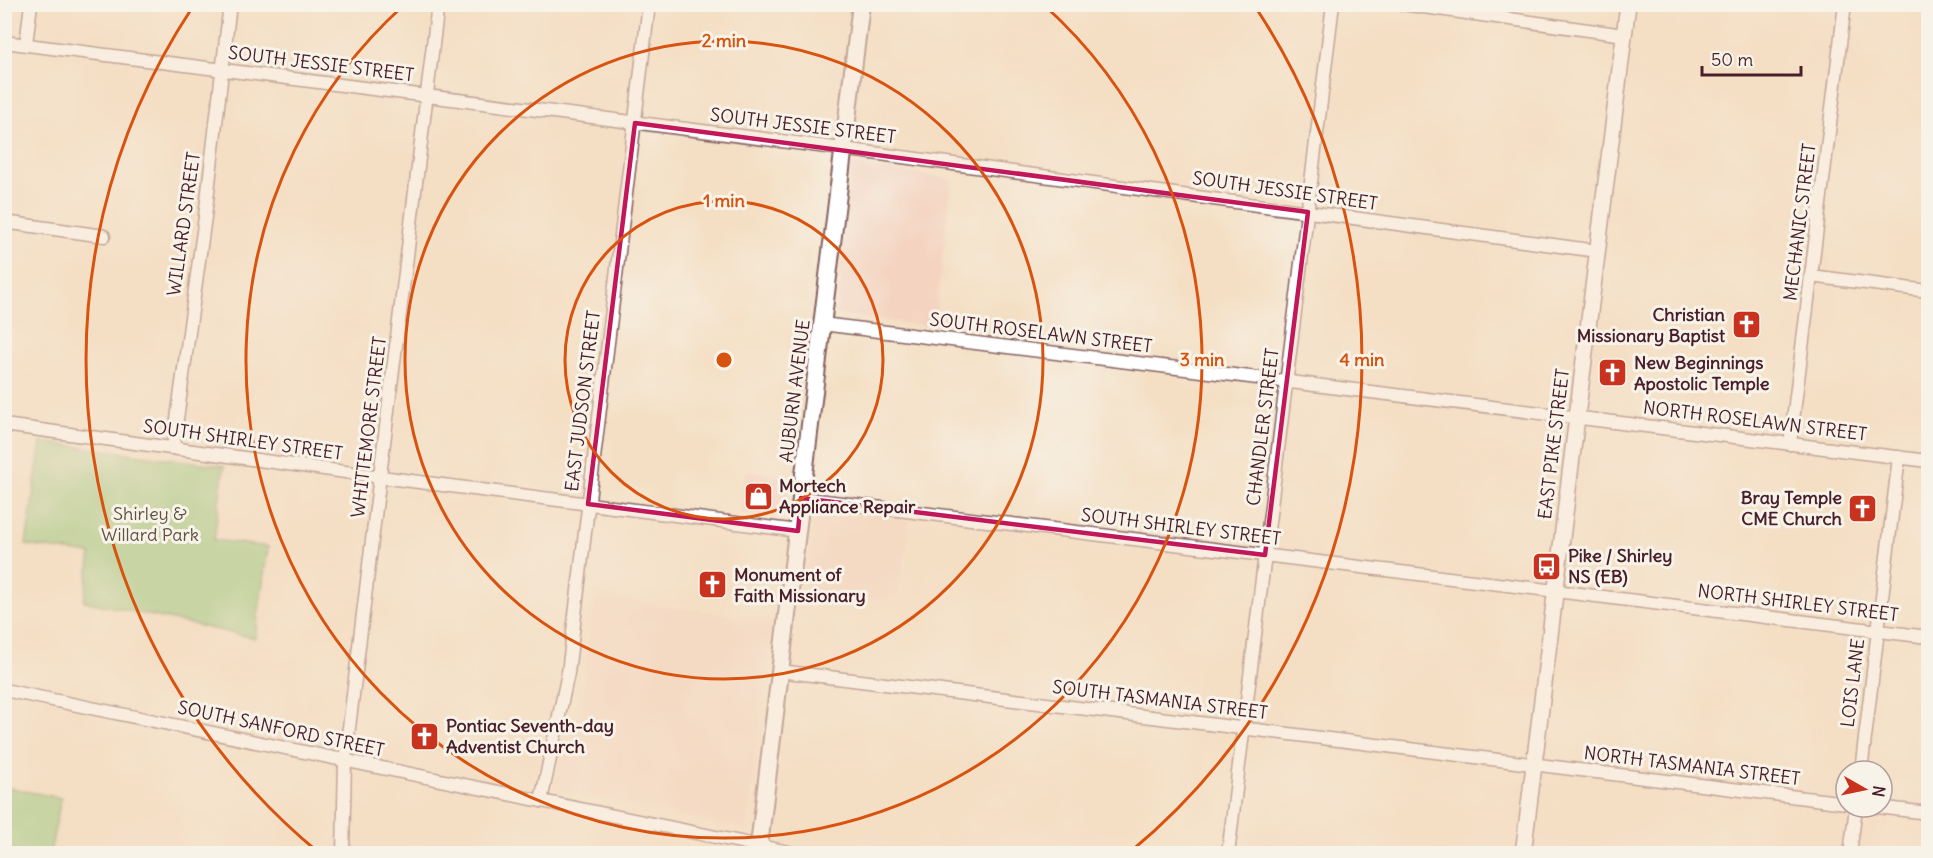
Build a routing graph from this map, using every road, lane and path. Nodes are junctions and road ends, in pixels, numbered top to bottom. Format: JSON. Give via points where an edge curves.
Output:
{"nodes":[{"id":1,"x":31,"y":4,"type":"edge"},
{"id":2,"x":230,"y":4,"type":"edge"},
{"id":3,"x":438,"y":4,"type":"edge"},
{"id":4,"x":649,"y":4,"type":"edge"},
{"id":5,"x":861,"y":4,"type":"edge"},
{"id":6,"x":1333,"y":4,"type":"edge"},
{"id":7,"x":1402,"y":4,"type":"edge"},
{"id":8,"x":1628,"y":4,"type":"edge"},
{"id":9,"x":1845,"y":4,"type":"edge"},
{"id":10,"x":1624,"y":35,"type":"junction"},
{"id":11,"x":4,"y":42,"type":"edge"},
{"id":12,"x":26,"y":44,"type":"junction"},
{"id":13,"x":222,"y":70,"type":"junction"},
{"id":14,"x":427,"y":96,"type":"junction"},
{"id":15,"x":635,"y":123,"type":"junction"},
{"id":16,"x":843,"y":149,"type":"junction"},
{"id":17,"x":1308,"y":212,"type":"junction"},
{"id":18,"x":4,"y":222,"type":"edge"},
{"id":19,"x":104,"y":236,"type":"dead end"},
{"id":20,"x":1597,"y":251,"type":"junction"},
{"id":21,"x":1811,"y":276,"type":"junction"},
{"id":22,"x":1929,"y":291,"type":"edge"},
{"id":23,"x":822,"y":324,"type":"junction"},
{"id":24,"x":1287,"y":382,"type":"junction"},
{"id":25,"x":1577,"y":418,"type":"junction"},
{"id":26,"x":4,"y":425,"type":"edge"},
{"id":27,"x":1790,"y":444,"type":"junction"},
{"id":28,"x":173,"y":448,"type":"junction"},
{"id":29,"x":1899,"y":458,"type":"junction"},
{"id":30,"x":1929,"y":461,"type":"edge"},
{"id":31,"x":381,"y":477,"type":"junction"},
{"id":32,"x":801,"y":498,"type":"junction"},
{"id":33,"x":588,"y":504,"type":"junction"},
{"id":34,"x":798,"y":531,"type":"junction"},
{"id":35,"x":1266,"y":555,"type":"junction"},
{"id":36,"x":1555,"y":591,"type":"junction"},
{"id":37,"x":1878,"y":631,"type":"junction"},
{"id":38,"x":1929,"y":637,"type":"edge"},
{"id":39,"x":780,"y":671,"type":"junction"},
{"id":40,"x":4,"y":690,"type":"edge"},
{"id":41,"x":1244,"y":729,"type":"junction"},
{"id":42,"x":1862,"y":759,"type":"edge"},
{"id":43,"x":345,"y":760,"type":"junction"},
{"id":44,"x":1534,"y":765,"type":"junction"},
{"id":45,"x":541,"y":801,"type":"junction"},
{"id":46,"x":1834,"y":802,"type":"edge"},
{"id":47,"x":1894,"y":809,"type":"edge"},
{"id":48,"x":1929,"y":813,"type":"edge"},
{"id":49,"x":1854,"y":819,"type":"edge"},
{"id":50,"x":759,"y":850,"type":"edge"},
{"id":51,"x":342,"y":854,"type":"edge"},
{"id":52,"x":798,"y":854,"type":"edge"},
{"id":53,"x":1228,"y":854,"type":"edge"},
{"id":54,"x":1523,"y":854,"type":"edge"},
{"id":55,"x":1850,"y":854,"type":"edge"}],
"edges":[{"from":1,"to":12,"type":"street"},
{"from":2,"to":13,"type":"street","name":"WILLARD STREET"},
{"from":3,"to":14,"type":"street","name":"WHITTEMORE STREET"},
{"from":4,"to":15,"type":"street","name":"EAST JUDSON STREET"},
{"from":5,"to":16,"type":"main road","name":"AUBURN AVENUE"},
{"from":6,"to":17,"type":"street","name":"CHANDLER STREET"},
{"from":7,"to":10,"type":"street"},
{"from":8,"to":10,"type":"street","name":"EAST PIKE STREET"},
{"from":9,"to":21,"type":"street","name":"MECHANIC STREET"},
{"from":10,"to":20,"type":"street","name":"EAST PIKE STREET"},
{"from":11,"to":12,"type":"street","name":"SOUTH JESSIE STREET"},
{"from":12,"to":13,"type":"street","name":"SOUTH JESSIE STREET"},
{"from":13,"to":14,"type":"street","name":"SOUTH JESSIE STREET"},
{"from":13,"to":28,"type":"street","name":"WILLARD STREET"},
{"from":14,"to":15,"type":"street","name":"SOUTH JESSIE STREET"},
{"from":14,"to":31,"type":"street","name":"WHITTEMORE STREET"},
{"from":15,"to":16,"type":"street","name":"SOUTH JESSIE STREET"},
{"from":15,"to":33,"type":"street","name":"EAST JUDSON STREET"},
{"from":16,"to":17,"type":"street","name":"SOUTH JESSIE STREET"},
{"from":16,"to":23,"type":"main road","name":"AUBURN AVENUE"},
{"from":17,"to":20,"type":"street","name":"SOUTH JESSIE STREET"},
{"from":17,"to":24,"type":"street","name":"CHANDLER STREET"},
{"from":18,"to":19,"type":"street"},
{"from":20,"to":25,"type":"street","name":"EAST PIKE STREET"},
{"from":21,"to":22,"type":"street"},
{"from":21,"to":27,"type":"street","name":"MECHANIC STREET"},
{"from":23,"to":24,"type":"street","name":"SOUTH ROSELAWN STREET"},
{"from":23,"to":32,"type":"main road","name":"AUBURN AVENUE"},
{"from":24,"to":25,"type":"street","name":"SOUTH ROSELAWN STREET"},
{"from":24,"to":35,"type":"street","name":"CHANDLER STREET"},
{"from":25,"to":27,"type":"street","name":"NORTH ROSELAWN STREET"},
{"from":25,"to":36,"type":"street","name":"EAST PIKE STREET"},
{"from":26,"to":28,"type":"street","name":"SOUTH SHIRLEY STREET"},
{"from":27,"to":29,"type":"street","name":"NORTH ROSELAWN STREET"},
{"from":28,"to":31,"type":"street","name":"SOUTH SHIRLEY STREET"},
{"from":29,"to":30,"type":"street","name":"NORTH ROSELAWN STREET"},
{"from":29,"to":37,"type":"street","name":"LOIS LANE"},
{"from":31,"to":33,"type":"street","name":"SOUTH SHIRLEY STREET"},
{"from":31,"to":43,"type":"street","name":"WHITTEMORE STREET"},
{"from":32,"to":34,"type":"main road","name":"AUBURN AVENUE"},
{"from":32,"to":35,"type":"street","name":"SOUTH SHIRLEY STREET"},
{"from":33,"to":34,"type":"street","name":"SOUTH SHIRLEY STREET"},
{"from":33,"to":45,"type":"street","name":"EAST JUDSON STREET","via":[[568,673]]},
{"from":34,"to":39,"type":"main road","name":"AUBURN AVENUE"},
{"from":35,"to":36,"type":"street","name":"SOUTH SHIRLEY STREET"},
{"from":35,"to":41,"type":"street","name":"CHANDLER STREET"},
{"from":36,"to":37,"type":"street","name":"NORTH SHIRLEY STREET"},
{"from":36,"to":44,"type":"street","name":"EAST PIKE STREET"},
{"from":37,"to":38,"type":"street","name":"NORTH SHIRLEY STREET"},
{"from":37,"to":42,"type":"street","name":"LOIS LANE"},
{"from":39,"to":41,"type":"street","name":"SOUTH TASMANIA STREET"},
{"from":39,"to":50,"type":"main road","name":"AUBURN AVENUE"},
{"from":40,"to":43,"type":"street","name":"SOUTH SANFORD STREET"},
{"from":41,"to":44,"type":"street","name":"SOUTH TASMANIA STREET"},
{"from":41,"to":53,"type":"street","name":"CHANDLER STREET"},
{"from":43,"to":45,"type":"street","name":"SOUTH SANFORD STREET"},
{"from":43,"to":51,"type":"street","name":"WHITTEMORE STREET"},
{"from":44,"to":46,"type":"street","name":"NORTH TASMANIA STREET"},
{"from":44,"to":54,"type":"street","name":"EAST PIKE STREET"},
{"from":45,"to":50,"type":"street","name":"SOUTH SANFORD STREET"},
{"from":47,"to":48,"type":"street"},
{"from":49,"to":55,"type":"street"},
{"from":50,"to":52,"type":"street","name":"SOUTH SANFORD STREET"}]}
